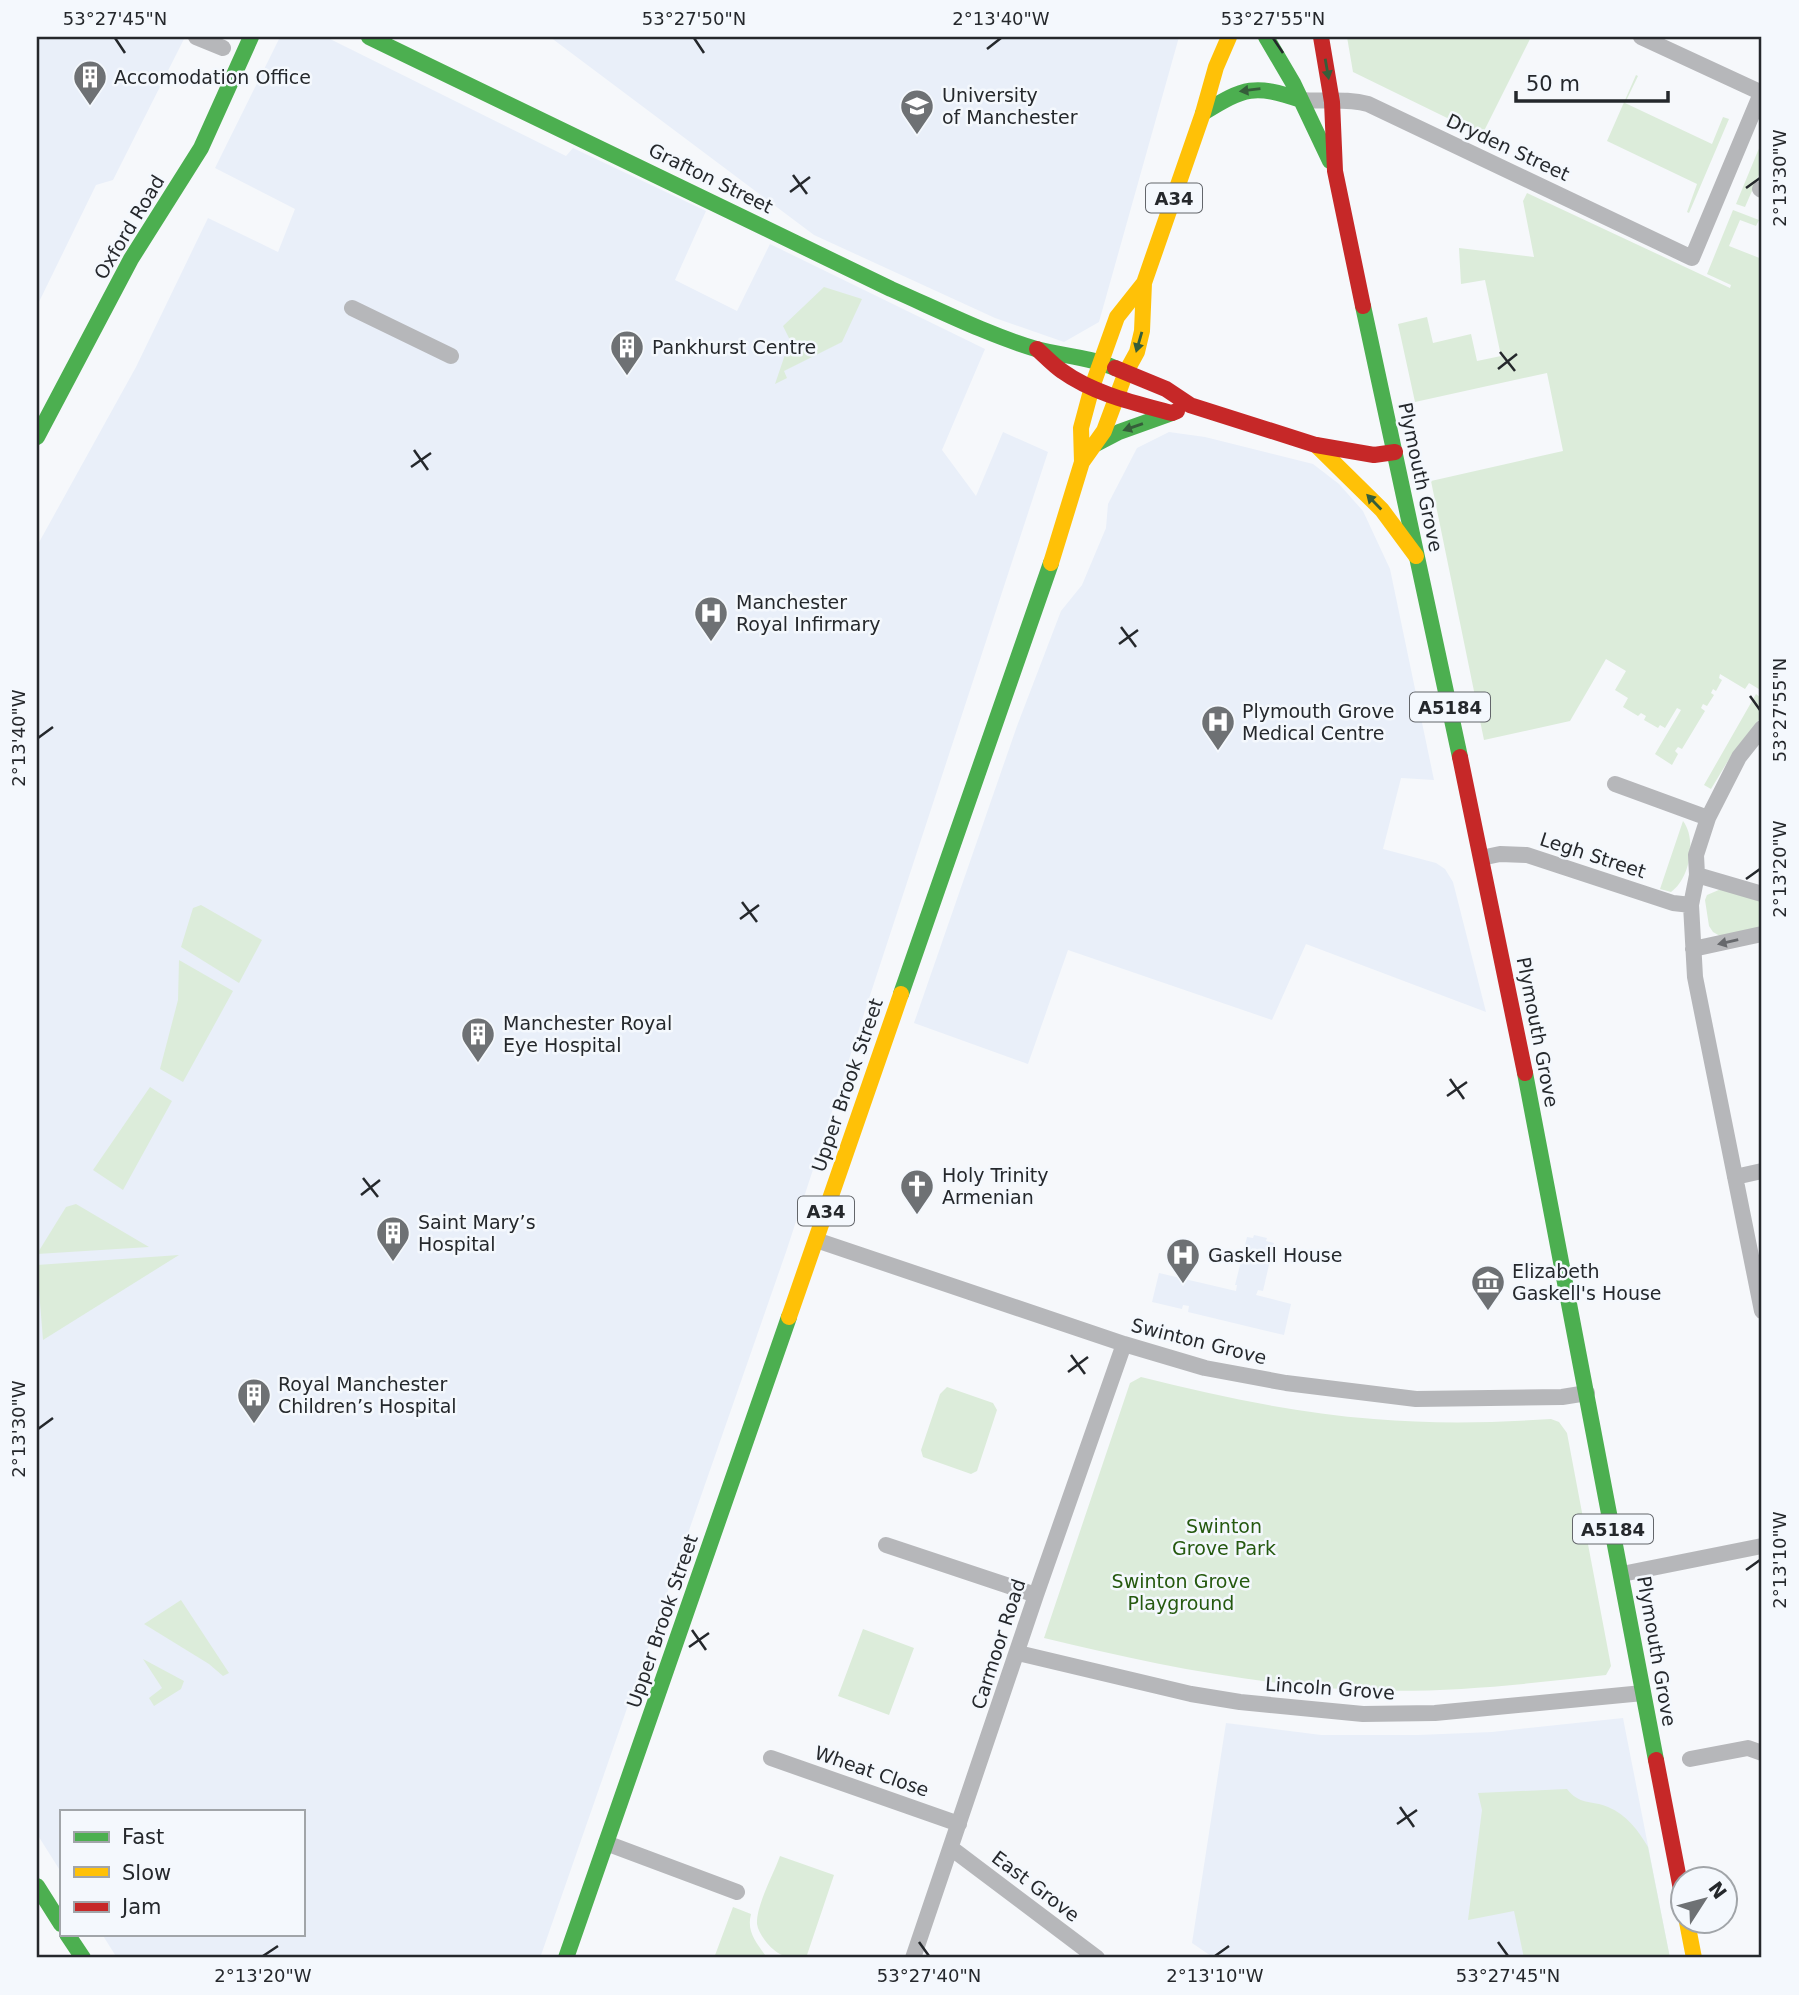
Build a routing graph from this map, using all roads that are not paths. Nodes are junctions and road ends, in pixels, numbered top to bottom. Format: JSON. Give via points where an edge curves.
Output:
{"nodes":[{"id":1,"x":196,"y":37,"type":"edge"},
{"id":2,"x":251,"y":37,"type":"edge"},
{"id":3,"x":369,"y":37,"type":"edge"},
{"id":4,"x":1229,"y":37,"type":"edge"},
{"id":5,"x":1266,"y":37,"type":"edge"},
{"id":6,"x":1321,"y":37,"type":"edge"},
{"id":7,"x":1641,"y":37,"type":"edge"},
{"id":8,"x":223,"y":48,"type":"dead end"},
{"id":9,"x":1762,"y":92,"type":"edge"},
{"id":10,"x":1301,"y":100,"type":"junction"},
{"id":11,"x":1332,"y":102,"type":"junction"},
{"id":12,"x":1203,"y":113,"type":"junction"},
{"id":13,"x":1335,"y":171,"type":"junction"},
{"id":14,"x":1144,"y":283,"type":"junction"},
{"id":15,"x":352,"y":308,"type":"dead end"},
{"id":16,"x":1037,"y":349,"type":"junction"},
{"id":17,"x":451,"y":356,"type":"dead end"},
{"id":18,"x":1102,"y":362,"type":"junction"},
{"id":19,"x":1126,"y":372,"type":"junction"},
{"id":20,"x":1092,"y":387,"type":"junction"},
{"id":21,"x":1117,"y":398,"type":"junction"},
{"id":22,"x":1190,"y":405,"type":"junction"},
{"id":23,"x":1172,"y":413,"type":"junction"},
{"id":24,"x":37,"y":438,"type":"edge"},
{"id":25,"x":1096,"y":444,"type":"junction"},
{"id":26,"x":1316,"y":445,"type":"junction"},
{"id":27,"x":1395,"y":452,"type":"junction"},
{"id":28,"x":1082,"y":462,"type":"junction"},
{"id":29,"x":1416,"y":556,"type":"junction"},
{"id":30,"x":1762,"y":729,"type":"edge"},
{"id":31,"x":1615,"y":784,"type":"dead end"},
{"id":32,"x":1708,"y":818,"type":"junction"},
{"id":33,"x":1481,"y":858,"type":"junction"},
{"id":34,"x":1697,"y":875,"type":"junction"},
{"id":35,"x":1762,"y":894,"type":"edge"},
{"id":36,"x":1691,"y":905,"type":"junction"},
{"id":37,"x":1762,"y":934,"type":"edge"},
{"id":38,"x":1693,"y":949,"type":"junction"},
{"id":39,"x":1762,"y":1171,"type":"edge"},
{"id":40,"x":1735,"y":1177,"type":"junction"},
{"id":41,"x":816,"y":1240,"type":"junction"},
{"id":42,"x":1762,"y":1311,"type":"edge"},
{"id":43,"x":1124,"y":1344,"type":"junction"},
{"id":44,"x":1587,"y":1393,"type":"junction"},
{"id":45,"x":886,"y":1545,"type":"dead end"},
{"id":46,"x":1762,"y":1546,"type":"edge"},
{"id":47,"x":1622,"y":1574,"type":"junction"},
{"id":48,"x":1036,"y":1595,"type":"junction"},
{"id":49,"x":1017,"y":1653,"type":"junction"},
{"id":50,"x":1643,"y":1693,"type":"junction"},
{"id":51,"x":1762,"y":1753,"type":"edge"},
{"id":52,"x":771,"y":1758,"type":"dead end"},
{"id":53,"x":1690,"y":1759,"type":"dead end"},
{"id":54,"x":959,"y":1824,"type":"junction"},
{"id":55,"x":606,"y":1843,"type":"junction"},
{"id":56,"x":951,"y":1848,"type":"junction"},
{"id":57,"x":1676,"y":1866,"type":"edge"},
{"id":58,"x":37,"y":1886,"type":"edge"},
{"id":59,"x":737,"y":1892,"type":"dead end"},
{"id":60,"x":60,"y":1922,"type":"edge"},
{"id":61,"x":69,"y":1936,"type":"edge"},
{"id":62,"x":1690,"y":1936,"type":"edge"},
{"id":63,"x":83,"y":1958,"type":"edge"},
{"id":64,"x":566,"y":1958,"type":"edge"},
{"id":65,"x":913,"y":1958,"type":"edge"},
{"id":66,"x":1097,"y":1958,"type":"edge"},
{"id":67,"x":1694,"y":1958,"type":"edge"}],
"edges":[{"from":1,"to":8,"type":"street"},
{"from":2,"to":24,"type":"main road","name":"Oxford Road","via":[[201,148],[131,259]]},
{"from":3,"to":16,"type":"main road","name":"Grafton Street","via":[[891,289]]},
{"from":4,"to":12,"type":"main road","name":"Upper Brook Street","number":"A34"},
{"from":5,"to":10,"type":"main road","name":"Plymouth Grove"},
{"from":6,"to":11,"type":"main road","name":"Plymouth Grove","one_way":true},
{"from":7,"to":9,"type":"street"},
{"from":9,"to":11,"type":"street","name":"Dryden Street","via":[[1692,258],[1368,104],[1351,99]]},
{"from":10,"to":11,"type":"street","name":"Dryden Street"},
{"from":10,"to":12,"type":"main road","one_way":true,"via":[[1257,88],[1237,92]]},
{"from":10,"to":13,"type":"main road","name":"Plymouth Grove"},
{"from":11,"to":13,"type":"main road","name":"Plymouth Grove"},
{"from":12,"to":14,"type":"main road","name":"Upper Brook Street","number":"A34"},
{"from":13,"to":27,"type":"main road","name":"Plymouth Grove","number":"A5184"},
{"from":14,"to":18,"type":"main road","name":"Upper Brook Street","number":"A34","via":[[1117,317]]},
{"from":14,"to":19,"type":"main road","name":"Upper Brook Street","number":"A34","one_way":true,"via":[[1142,331]]},
{"from":15,"to":17,"type":"street"},
{"from":16,"to":18,"type":"main road","name":"Grafton Street"},
{"from":16,"to":20,"type":"main road","name":"Grafton Street","via":[[1063,372]]},
{"from":18,"to":19,"type":"main road","name":"Grafton Street"},
{"from":18,"to":20,"type":"main road","name":"Upper Brook Street","number":"A34"},
{"from":19,"to":21,"type":"main road","name":"Upper Brook Street","number":"A34"},
{"from":19,"to":22,"type":"main road","name":"Grafton Street"},
{"from":20,"to":21,"type":"main road","name":"Grafton Street"},
{"from":20,"to":28,"type":"main road","name":"Upper Brook Street","number":"A34","via":[[1081,428]]},
{"from":21,"to":23,"type":"main road","name":"Grafton Street"},
{"from":21,"to":25,"type":"main road","name":"Upper Brook Street","number":"A34"},
{"from":22,"to":23,"type":"main road"},
{"from":22,"to":26,"type":"main road","name":"Grafton Street"},
{"from":23,"to":25,"type":"main road","one_way":true},
{"from":25,"to":28,"type":"main road","name":"Upper Brook Street","number":"A34"},
{"from":26,"to":27,"type":"main road","name":"Grafton Street","via":[[1374,455]]},
{"from":29,"to":26,"type":"main road","one_way":true,"via":[[1382,510]]},
{"from":27,"to":29,"type":"main road","name":"Plymouth Grove","number":"A5184"},
{"from":28,"to":41,"type":"main road","name":"Upper Brook Street","number":"A34"},
{"from":29,"to":33,"type":"main road","name":"Plymouth Grove","number":"A5184"},
{"from":30,"to":32,"type":"street","via":[[1740,757]]},
{"from":31,"to":32,"type":"street"},
{"from":32,"to":34,"type":"street","via":[[1696,855]]},
{"from":33,"to":36,"type":"street","name":"Legh Street","via":[[1527,855]]},
{"from":33,"to":44,"type":"main road","name":"Plymouth Grove","number":"A5184"},
{"from":34,"to":35,"type":"street"},
{"from":34,"to":36,"type":"street"},
{"from":36,"to":38,"type":"street"},
{"from":37,"to":38,"type":"street","one_way":true},
{"from":38,"to":40,"type":"street"},
{"from":39,"to":40,"type":"street"},
{"from":40,"to":42,"type":"street"},
{"from":41,"to":43,"type":"street","name":"Swinton Grove"},
{"from":41,"to":55,"type":"main road","name":"Upper Brook Street","number":"A34"},
{"from":43,"to":44,"type":"street","name":"Swinton Grove","via":[[1219,1371],[1416,1399]]},
{"from":43,"to":48,"type":"street","name":"Carmoor Road"},
{"from":44,"to":47,"type":"main road","name":"Plymouth Grove","number":"A5184"},
{"from":45,"to":48,"type":"street"},
{"from":46,"to":47,"type":"street"},
{"from":47,"to":50,"type":"main road","name":"Plymouth Grove","number":"A5184"},
{"from":48,"to":49,"type":"street","name":"Carmoor Road"},
{"from":49,"to":50,"type":"street","name":"Lincoln Grove","via":[[1191,1694],[1363,1714],[1435,1713]]},
{"from":49,"to":54,"type":"street","name":"Carmoor Road"},
{"from":50,"to":57,"type":"main road","name":"Plymouth Grove","number":"A5184"},
{"from":51,"to":53,"type":"street","via":[[1748,1748]]},
{"from":52,"to":54,"type":"street","name":"Wheat Close"},
{"from":54,"to":56,"type":"street","name":"Carmoor Road"},
{"from":55,"to":59,"type":"street"},
{"from":55,"to":64,"type":"main road","name":"Upper Brook Street","number":"A34"},
{"from":56,"to":65,"type":"street","name":"Carmoor Road"},
{"from":56,"to":66,"type":"street","name":"East Grove"},
{"from":58,"to":60,"type":"main road"},
{"from":61,"to":63,"type":"main road"},
{"from":62,"to":67,"type":"main road"}]}
